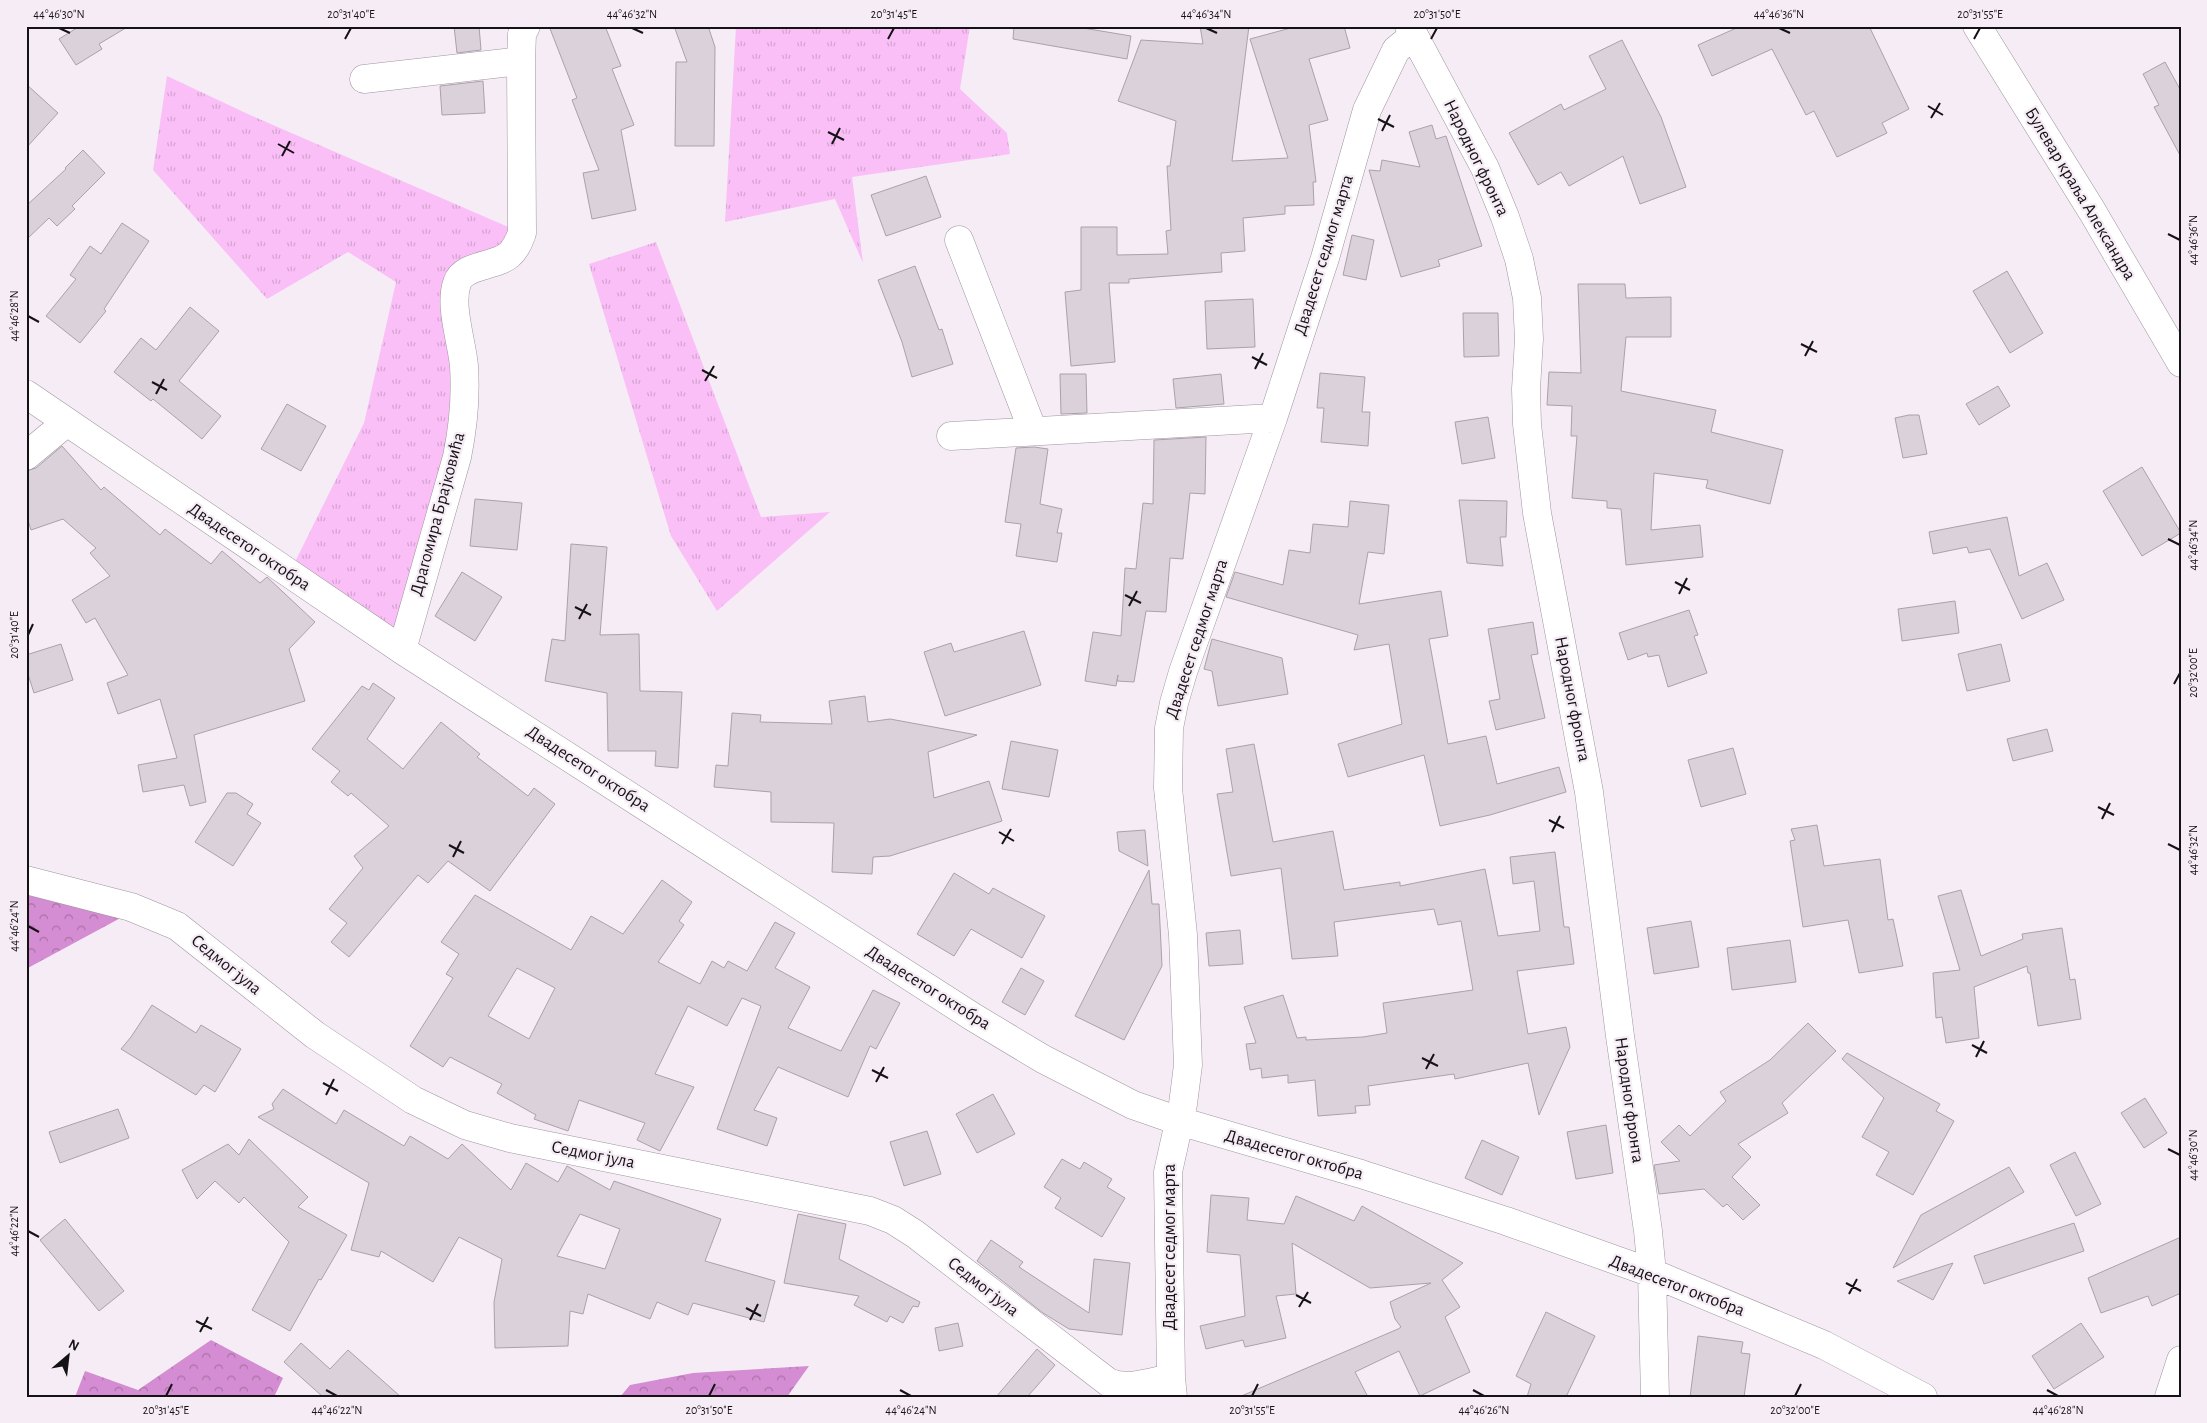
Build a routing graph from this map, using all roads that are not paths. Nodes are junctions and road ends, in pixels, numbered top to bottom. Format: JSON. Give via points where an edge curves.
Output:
{"nodes":[{"id":1,"x":526,"y":26,"type":"edge"},
{"id":2,"x":1977,"y":26,"type":"edge"},
{"id":3,"x":1411,"y":31,"type":"edge"},
{"id":4,"x":521,"y":61,"type":"junction"},
{"id":5,"x":364,"y":79,"type":"dead end"},
{"id":6,"x":959,"y":240,"type":"dead end"},
{"id":7,"x":2181,"y":363,"type":"edge"},
{"id":8,"x":26,"y":394,"type":"edge"},
{"id":9,"x":1273,"y":418,"type":"junction"},
{"id":10,"x":67,"y":422,"type":"junction"},
{"id":11,"x":1033,"y":431,"type":"junction"},
{"id":12,"x":951,"y":436,"type":"dead end"},
{"id":13,"x":26,"y":456,"type":"edge"},
{"id":14,"x":402,"y":650,"type":"junction"},
{"id":15,"x":26,"y":880,"type":"edge"},
{"id":16,"x":1179,"y":1121,"type":"junction"},
{"id":17,"x":1652,"y":1273,"type":"junction"},
{"id":18,"x":2181,"y":1360,"type":"edge"},
{"id":19,"x":1172,"y":1387,"type":"edge"},
{"id":20,"x":1126,"y":1391,"type":"edge"},
{"id":21,"x":1655,"y":1397,"type":"edge"},
{"id":22,"x":1924,"y":1397,"type":"edge"},
{"id":23,"x":2168,"y":1397,"type":"edge"}],
"edges":[{"from":1,"to":4,"type":"street","name":"Драгомира Брајковића","via":[[522,34]]},
{"from":2,"to":7,"type":"street","name":"Булевар краља Александра","via":[[2092,211]]},
{"from":3,"to":9,"type":"street","name":"Двадесет седмог марта","via":[[1396,50],[1367,110],[1325,258]]},
{"from":3,"to":17,"type":"street","name":"Народног фронта","via":[[1485,168],[1519,259],[1527,298],[1526,389],[1531,467],[1589,792]]},
{"from":4,"to":5,"type":"street"},
{"from":4,"to":14,"type":"street","name":"Драгомира Брајковића","via":[[522,233],[516,248],[507,257],[465,272],[457,282],[454,299],[464,367],[462,433]]},
{"from":6,"to":11,"type":"street"},
{"from":8,"to":10,"type":"street","name":"Двадесетог октобра"},
{"from":9,"to":11,"type":"street"},
{"from":9,"to":16,"type":"street","name":"Двадесет седмог марта","via":[[1184,672],[1169,728],[1168,788],[1183,935],[1188,1065]]},
{"from":10,"to":13,"type":"street"},
{"from":10,"to":14,"type":"street","name":"Двадесетог октобра"},
{"from":11,"to":12,"type":"street"},
{"from":14,"to":16,"type":"street","name":"Двадесетог октобра","via":[[1043,1060],[1133,1105]]},
{"from":15,"to":20,"type":"street","name":"Седмог јула","via":[[131,907],[177,926],[315,1035],[413,1100],[465,1125],[510,1138],[870,1211],[893,1220],[1094,1373]]},
{"from":16,"to":17,"type":"street","name":"Двадесетог октобра","via":[[1361,1174]]},
{"from":16,"to":19,"type":"street","name":"Двадесет седмог марта","via":[[1168,1172]]},
{"from":17,"to":21,"type":"street","name":"Народног фронта"},
{"from":17,"to":22,"type":"street","name":"Двадесетог октобра","via":[[1824,1345]]},
{"from":18,"to":23,"type":"street"},
{"from":19,"to":20,"type":"street","name":"Седмог јула"}]}
